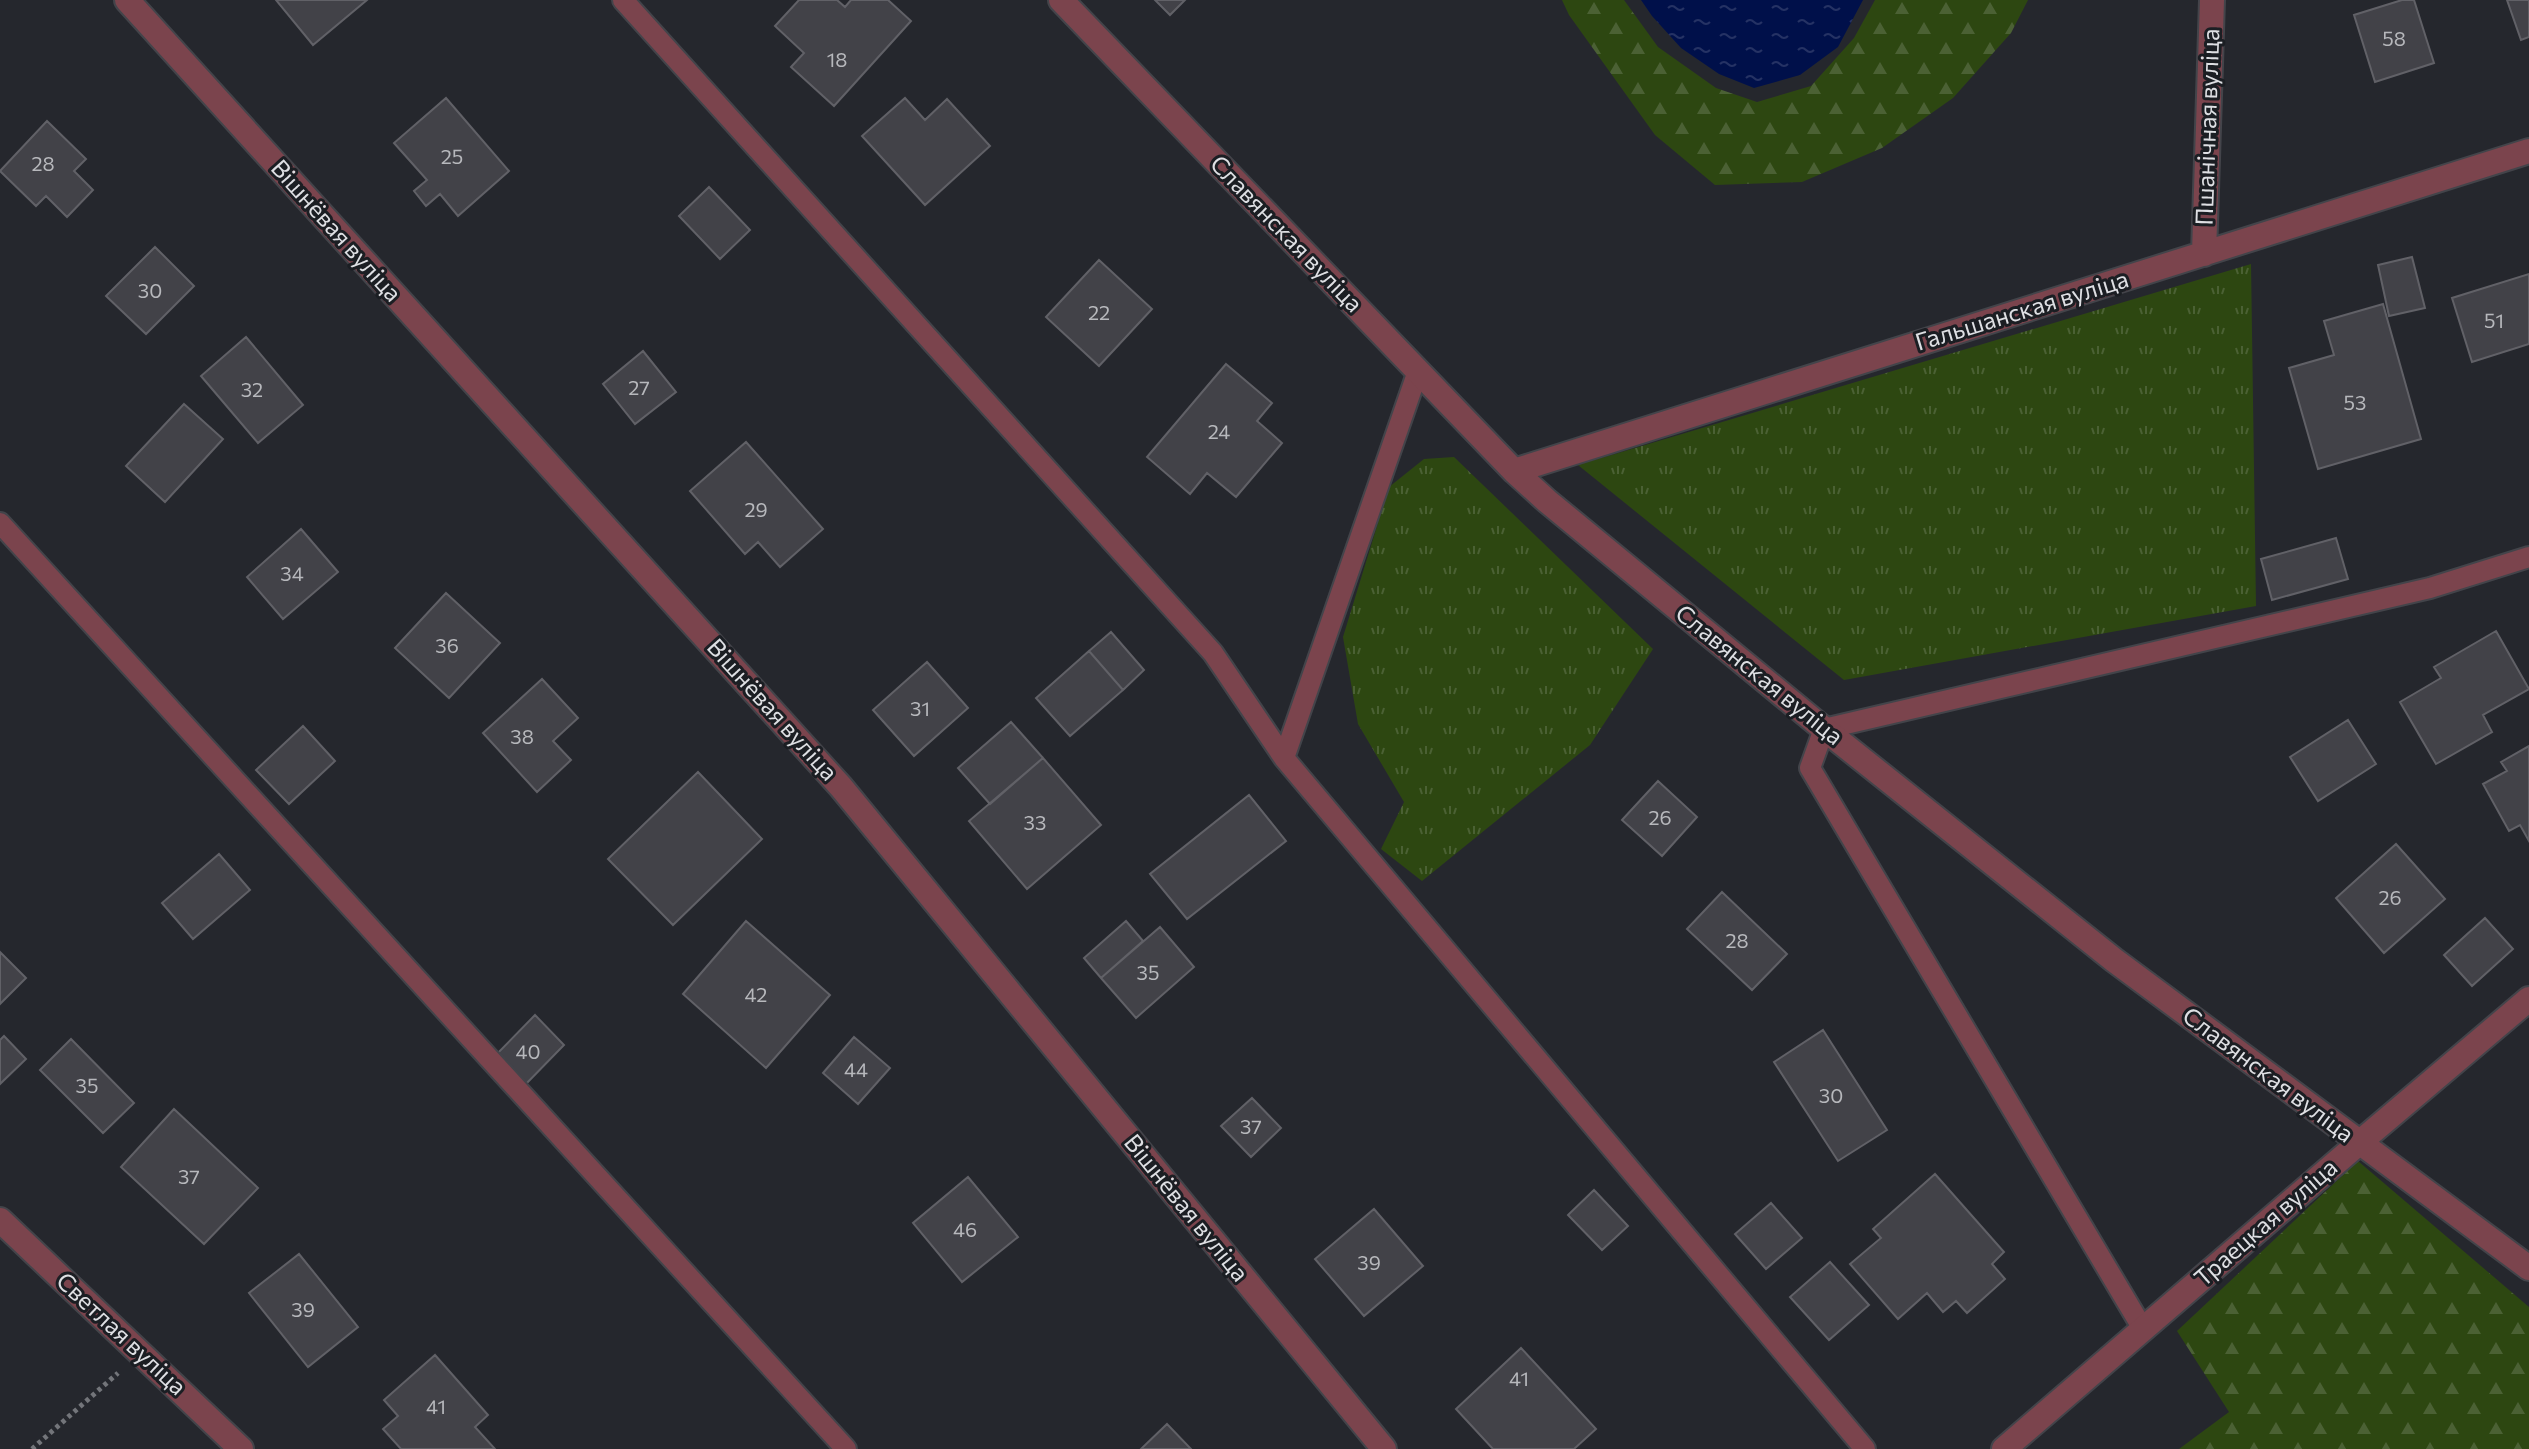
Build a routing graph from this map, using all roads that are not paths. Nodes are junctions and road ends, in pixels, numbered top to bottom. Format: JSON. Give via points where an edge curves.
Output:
{"nodes":[{"id":1,"x":127,"y":0,"type":"edge"},
{"id":2,"x":623,"y":0,"type":"edge"},
{"id":3,"x":1061,"y":0,"type":"edge"},
{"id":4,"x":2212,"y":0,"type":"edge"},
{"id":5,"x":2529,"y":151,"type":"edge"},
{"id":6,"x":2204,"y":254,"type":"junction"},
{"id":7,"x":1418,"y":371,"type":"junction"},
{"id":8,"x":1514,"y":471,"type":"junction"},
{"id":9,"x":0,"y":523,"type":"edge"},
{"id":10,"x":2529,"y":557,"type":"edge"},
{"id":11,"x":1824,"y":729,"type":"junction"},
{"id":12,"x":1284,"y":758,"type":"junction"},
{"id":13,"x":2529,"y":999,"type":"edge"},
{"id":14,"x":2359,"y":1143,"type":"junction"},
{"id":15,"x":0,"y":1220,"type":"edge"},
{"id":16,"x":2529,"y":1268,"type":"edge"},
{"id":17,"x":2143,"y":1329,"type":"junction"},
{"id":18,"x":241,"y":1449,"type":"edge"},
{"id":19,"x":846,"y":1449,"type":"edge"},
{"id":20,"x":1384,"y":1449,"type":"edge"},
{"id":21,"x":1865,"y":1449,"type":"edge"},
{"id":22,"x":2004,"y":1449,"type":"edge"}],
"edges":[{"from":1,"to":20,"type":"street","name":"Вішнёвая вуліца","via":[[841,787]]},
{"from":2,"to":12,"type":"lane","via":[[1213,653]]},
{"from":3,"to":7,"type":"street","name":"Славянская вуліца"},
{"from":4,"to":6,"type":"street","name":"Пшанічная вуліца"},
{"from":5,"to":6,"type":"street","name":"Гальшанская вуліца"},
{"from":6,"to":8,"type":"street","name":"Гальшанская вуліца"},
{"from":7,"to":8,"type":"street","name":"Славянская вуліца"},
{"from":7,"to":12,"type":"lane"},
{"from":8,"to":11,"type":"street","name":"Славянская вуліца"},
{"from":9,"to":19,"type":"lane"},
{"from":10,"to":11,"type":"lane","via":[[2430,588]]},
{"from":11,"to":14,"type":"street","name":"Славянская вуліца","via":[[2114,960]]},
{"from":11,"to":17,"type":"lane","via":[[1810,768]]},
{"from":12,"to":21,"type":"lane"},
{"from":13,"to":14,"type":"street","name":"Траецкая вуліца"},
{"from":14,"to":16,"type":"street","name":"Славянская вуліца"},
{"from":14,"to":17,"type":"street","name":"Траецкая вуліца"},
{"from":15,"to":18,"type":"street","name":"Светлая вуліца"},
{"from":17,"to":22,"type":"street","name":"Траецкая вуліца"}]}
